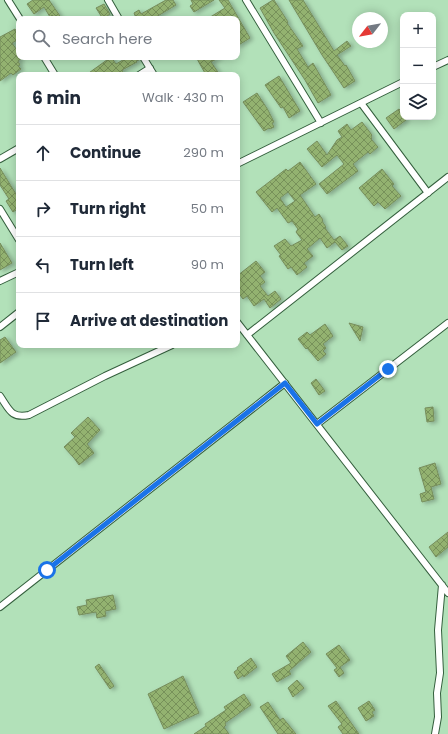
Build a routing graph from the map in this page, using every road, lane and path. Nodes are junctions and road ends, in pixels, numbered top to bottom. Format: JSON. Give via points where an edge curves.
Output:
{"nodes":[{"id":1,"x":8,"y":0,"type":"edge"},
{"id":2,"x":108,"y":0,"type":"edge"},
{"id":3,"x":246,"y":0,"type":"edge"},
{"id":4,"x":18,"y":16,"type":"edge"},
{"id":5,"x":117,"y":16,"type":"edge"},
{"id":6,"x":46,"y":60,"type":"edge"},
{"id":7,"x":145,"y":60,"type":"edge"},
{"id":8,"x":448,"y":60,"type":"edge"},
{"id":9,"x":436,"y":66,"type":"edge"},
{"id":10,"x":150,"y":68,"type":"junction"},
{"id":11,"x":53,"y":72,"type":"edge"},
{"id":12,"x":144,"y":72,"type":"edge"},
{"id":13,"x":152,"y":72,"type":"edge"},
{"id":14,"x":400,"y":84,"type":"edge"},
{"id":15,"x":361,"y":104,"type":"junction"},
{"id":16,"x":321,"y":123,"type":"junction"},
{"id":17,"x":16,"y":150,"type":"edge"},
{"id":18,"x":0,"y":159,"type":"edge"},
{"id":19,"x":240,"y":163,"type":"edge"},
{"id":20,"x":448,"y":177,"type":"edge"},
{"id":21,"x":428,"y":193,"type":"junction"},
{"id":22,"x":0,"y":209,"type":"edge"},
{"id":23,"x":16,"y":235,"type":"edge"},
{"id":24,"x":16,"y":274,"type":"edge"},
{"id":25,"x":0,"y":282,"type":"edge"},
{"id":26,"x":16,"y":314,"type":"edge"},
{"id":27,"x":448,"y":323,"type":"edge"},
{"id":28,"x":240,"y":326,"type":"edge"},
{"id":29,"x":0,"y":327,"type":"edge"},
{"id":30,"x":247,"y":335,"type":"junction"},
{"id":31,"x":166,"y":348,"type":"edge"},
{"id":32,"x":285,"y":383,"type":"junction"},
{"id":33,"x":0,"y":396,"type":"edge"},
{"id":34,"x":317,"y":424,"type":"junction"},
{"id":35,"x":442,"y":585,"type":"junction"},
{"id":36,"x":448,"y":593,"type":"edge"},
{"id":37,"x":0,"y":607,"type":"edge"},
{"id":38,"x":435,"y":734,"type":"edge"}],
"edges":[{"from":1,"to":4,"type":"street"},
{"from":2,"to":5,"type":"street"},
{"from":3,"to":16,"type":"street"},
{"from":6,"to":11,"type":"street"},
{"from":7,"to":10,"type":"street"},
{"from":8,"to":9,"type":"street"},
{"from":10,"to":12,"type":"street"},
{"from":10,"to":13,"type":"street"},
{"from":14,"to":15,"type":"street"},
{"from":15,"to":16,"type":"street"},
{"from":15,"to":21,"type":"street"},
{"from":16,"to":19,"type":"street"},
{"from":17,"to":18,"type":"street"},
{"from":20,"to":21,"type":"street"},
{"from":21,"to":30,"type":"street"},
{"from":22,"to":23,"type":"street"},
{"from":24,"to":25,"type":"street"},
{"from":26,"to":29,"type":"street"},
{"from":27,"to":34,"type":"street"},
{"from":28,"to":30,"type":"street"},
{"from":30,"to":32,"type":"street"},
{"from":31,"to":33,"type":"street","via":[[29,415],[21,417],[13,414]]},
{"from":32,"to":34,"type":"street"},
{"from":32,"to":37,"type":"street"},
{"from":34,"to":35,"type":"street"},
{"from":35,"to":36,"type":"street"},
{"from":35,"to":38,"type":"street","via":[[438,630],[438,717]]}]}
